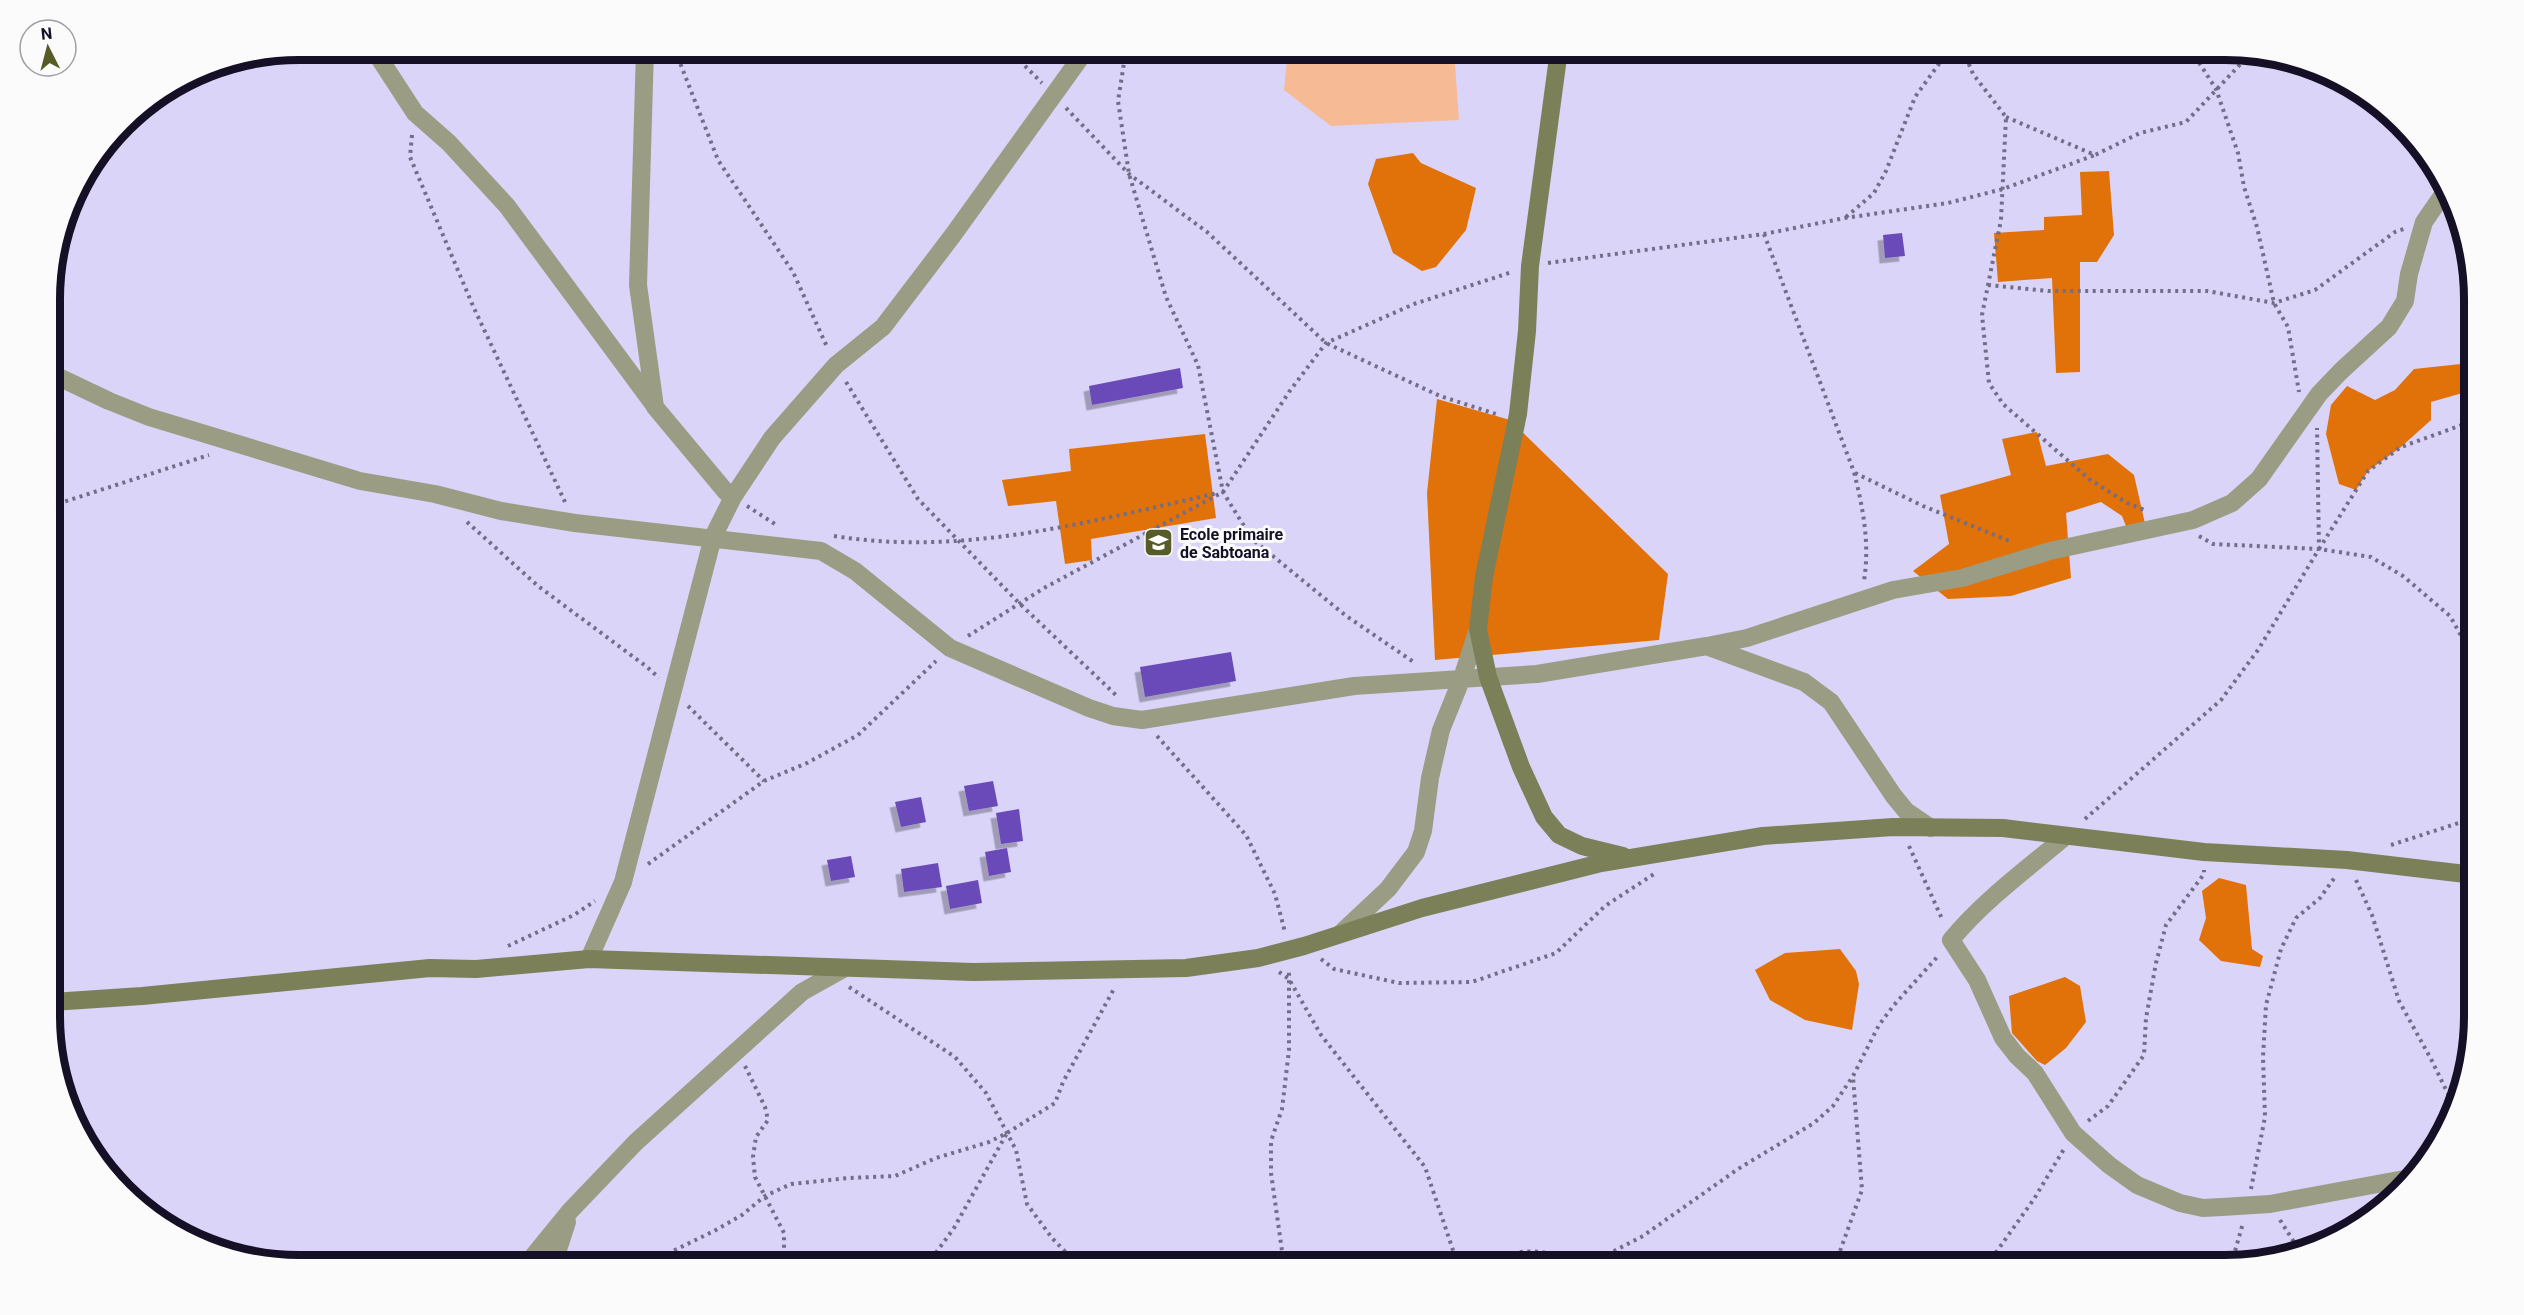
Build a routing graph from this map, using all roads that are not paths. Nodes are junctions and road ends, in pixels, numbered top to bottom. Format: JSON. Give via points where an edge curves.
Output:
{"nodes":[{"id":1,"x":381,"y":60,"type":"edge"},
{"id":2,"x":645,"y":60,"type":"edge"},
{"id":3,"x":1079,"y":60,"type":"edge"},
{"id":4,"x":1558,"y":60,"type":"edge"},
{"id":5,"x":2441,"y":197,"type":"edge"},
{"id":6,"x":60,"y":378,"type":"edge"},
{"id":7,"x":655,"y":407,"type":"junction"},
{"id":8,"x":733,"y":497,"type":"junction"},
{"id":9,"x":713,"y":537,"type":"junction"},
{"id":10,"x":1478,"y":630,"type":"junction"},
{"id":11,"x":1707,"y":646,"type":"junction"},
{"id":12,"x":1488,"y":677,"type":"junction"},
{"id":13,"x":1462,"y":678,"type":"junction"},
{"id":14,"x":1931,"y":828,"type":"junction"},
{"id":15,"x":2066,"y":836,"type":"junction"},
{"id":16,"x":1634,"y":858,"type":"junction"},
{"id":17,"x":2464,"y":874,"type":"edge"},
{"id":18,"x":1341,"y":933,"type":"junction"},
{"id":19,"x":589,"y":958,"type":"junction"},
{"id":20,"x":839,"y":973,"type":"junction"},
{"id":21,"x":60,"y":1001,"type":"edge"},
{"id":22,"x":2399,"y":1180,"type":"edge"},
{"id":23,"x":570,"y":1211,"type":"junction"},
{"id":24,"x":534,"y":1255,"type":"edge"},
{"id":25,"x":556,"y":1255,"type":"edge"}],
"edges":[{"from":1,"to":7,"type":"street","via":[[415,113],[449,143],[507,206]]},
{"from":2,"to":7,"type":"street","via":[[638,285]]},
{"from":3,"to":8,"type":"street","via":[[883,327],[836,365],[772,438]]},
{"from":4,"to":10,"type":"street","via":[[1530,266],[1518,414],[1484,577]]},
{"from":5,"to":11,"type":"street","via":[[2424,222],[2405,300],[2389,327],[2319,394],[2259,479],[2232,503],[2193,520],[2050,551],[1962,578],[1893,590],[1747,638]]},
{"from":6,"to":9,"type":"street","via":[[149,417],[360,481],[575,523]]},
{"from":7,"to":8,"type":"street"},
{"from":8,"to":9,"type":"street"},
{"from":9,"to":13,"type":"street","via":[[820,551],[855,571],[950,648],[1113,716],[1143,720],[1353,686]]},
{"from":9,"to":19,"type":"street","via":[[623,882]]},
{"from":10,"to":12,"type":"street"},
{"from":10,"to":13,"type":"street"},
{"from":11,"to":12,"type":"street","via":[[1537,674]]},
{"from":11,"to":14,"type":"street","via":[[1804,682],[1831,702],[1893,795],[1906,811]]},
{"from":12,"to":13,"type":"street"},
{"from":12,"to":16,"type":"street","via":[[1544,817],[1559,835],[1582,846]]},
{"from":13,"to":18,"type":"street","via":[[1438,738],[1416,852],[1388,889]]},
{"from":14,"to":15,"type":"street","via":[[2003,828]]},
{"from":14,"to":16,"type":"street","via":[[1762,836]]},
{"from":15,"to":17,"type":"street"},
{"from":15,"to":22,"type":"street","via":[[1966,922],[1952,940],[1977,980],[2003,1038],[2035,1073],[2073,1133],[2136,1185],[2203,1208],[2270,1204]]},
{"from":16,"to":18,"type":"street","via":[[1422,908]]},
{"from":18,"to":20,"type":"street","via":[[1258,958],[1186,968]]},
{"from":19,"to":20,"type":"street"},
{"from":19,"to":21,"type":"street","via":[[476,969],[430,968]]},
{"from":20,"to":23,"type":"street","via":[[802,992],[636,1142]]},
{"from":23,"to":24,"type":"street"},
{"from":23,"to":25,"type":"street"}]}
